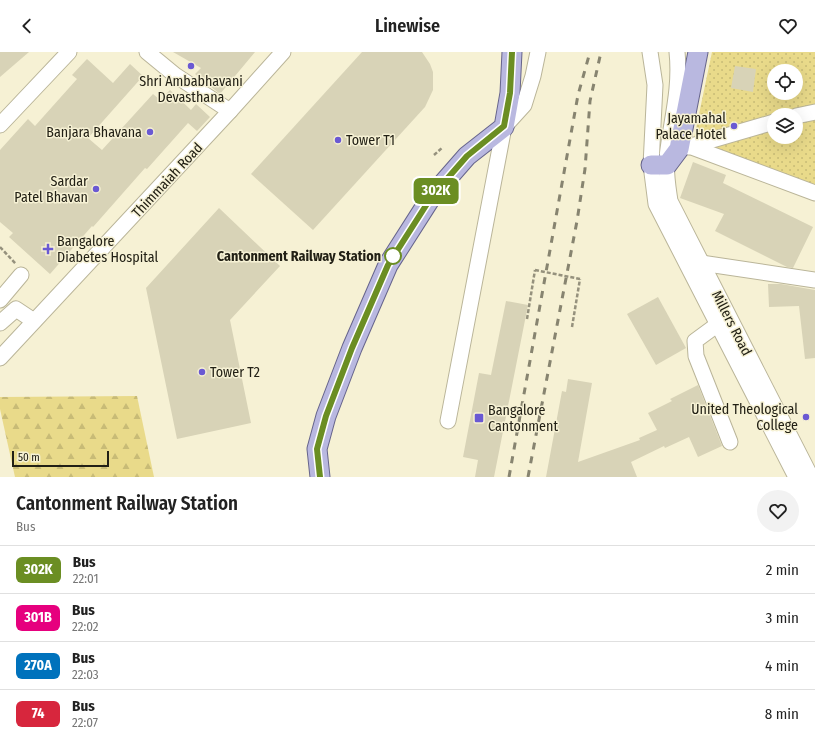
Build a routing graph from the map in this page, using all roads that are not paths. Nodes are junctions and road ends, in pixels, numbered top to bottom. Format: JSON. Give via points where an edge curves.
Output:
{"nodes":[{"id":1,"x":69,"y":52,"type":"edge"},
{"id":2,"x":147,"y":52,"type":"edge"},
{"id":3,"x":283,"y":52,"type":"edge"},
{"id":4,"x":512,"y":52,"type":"edge"},
{"id":5,"x":538,"y":52,"type":"edge"},
{"id":6,"x":650,"y":52,"type":"edge"},
{"id":7,"x":677,"y":52,"type":"edge"},
{"id":8,"x":698,"y":52,"type":"edge"},
{"id":9,"x":230,"y":111,"type":"junction"},
{"id":10,"x":815,"y":112,"type":"edge"},
{"id":11,"x":803,"y":115,"type":"edge"},
{"id":12,"x":767,"y":124,"type":"edge"},
{"id":13,"x":0,"y":126,"type":"edge"},
{"id":14,"x":504,"y":126,"type":"junction"},
{"id":15,"x":684,"y":148,"type":"junction"},
{"id":16,"x":659,"y":165,"type":"junction"},
{"id":17,"x":815,"y":193,"type":"edge"},
{"id":18,"x":704,"y":268,"type":"junction"},
{"id":19,"x":21,"y":275,"type":"road end"},
{"id":20,"x":815,"y":280,"type":"edge"},
{"id":21,"x":815,"y":287,"type":"edge"},
{"id":22,"x":1,"y":297,"type":"edge"},
{"id":23,"x":723,"y":320,"type":"junction"},
{"id":24,"x":34,"y":322,"type":"junction"},
{"id":25,"x":0,"y":323,"type":"edge"},
{"id":26,"x":0,"y":358,"type":"edge"},
{"id":27,"x":448,"y":421,"type":"dead end"},
{"id":28,"x":730,"y":442,"type":"dead end"},
{"id":29,"x":320,"y":477,"type":"edge"},
{"id":30,"x":796,"y":477,"type":"edge"},
{"id":31,"x":811,"y":477,"type":"edge"}],
"edges":[{"from":1,"to":13,"type":"street"},
{"from":2,"to":9,"type":"street","via":[[175,75]]},
{"from":3,"to":9,"type":"street","name":"Thimmaiah Road"},
{"from":4,"to":14,"type":"main road","via":[[510,93]]},
{"from":5,"to":14,"type":"street","via":[[524,105]]},
{"from":6,"to":16,"type":"street","via":[[656,85]]},
{"from":7,"to":16,"type":"street","via":[[676,98]]},
{"from":8,"to":15,"type":"main road"},
{"from":9,"to":24,"type":"street","name":"Thimmaiah Road"},
{"from":10,"to":11,"type":"street"},
{"from":12,"to":15,"type":"street"},
{"from":14,"to":27,"type":"street"},
{"from":14,"to":29,"type":"main road","via":[[467,156],[432,196],[388,265],[326,416],[317,449]]},
{"from":15,"to":16,"type":"main road"},
{"from":15,"to":17,"type":"street"},
{"from":16,"to":18,"type":"street","name":"Millers Road","via":[[670,201]]},
{"from":16,"to":23,"type":"street","name":"Millers Road","via":[[656,204]]},
{"from":18,"to":20,"type":"street"},
{"from":18,"to":21,"type":"street"},
{"from":18,"to":23,"type":"street","name":"Millers Road"},
{"from":19,"to":22,"type":"street"},
{"from":23,"to":28,"type":"street","via":[[695,341],[696,356]]},
{"from":23,"to":30,"type":"street","name":"Millers Road"},
{"from":23,"to":31,"type":"street","name":"Millers Road"},
{"from":24,"to":25,"type":"street","via":[[16,309]]},
{"from":24,"to":26,"type":"street","name":"Thimmaiah Road"}]}
